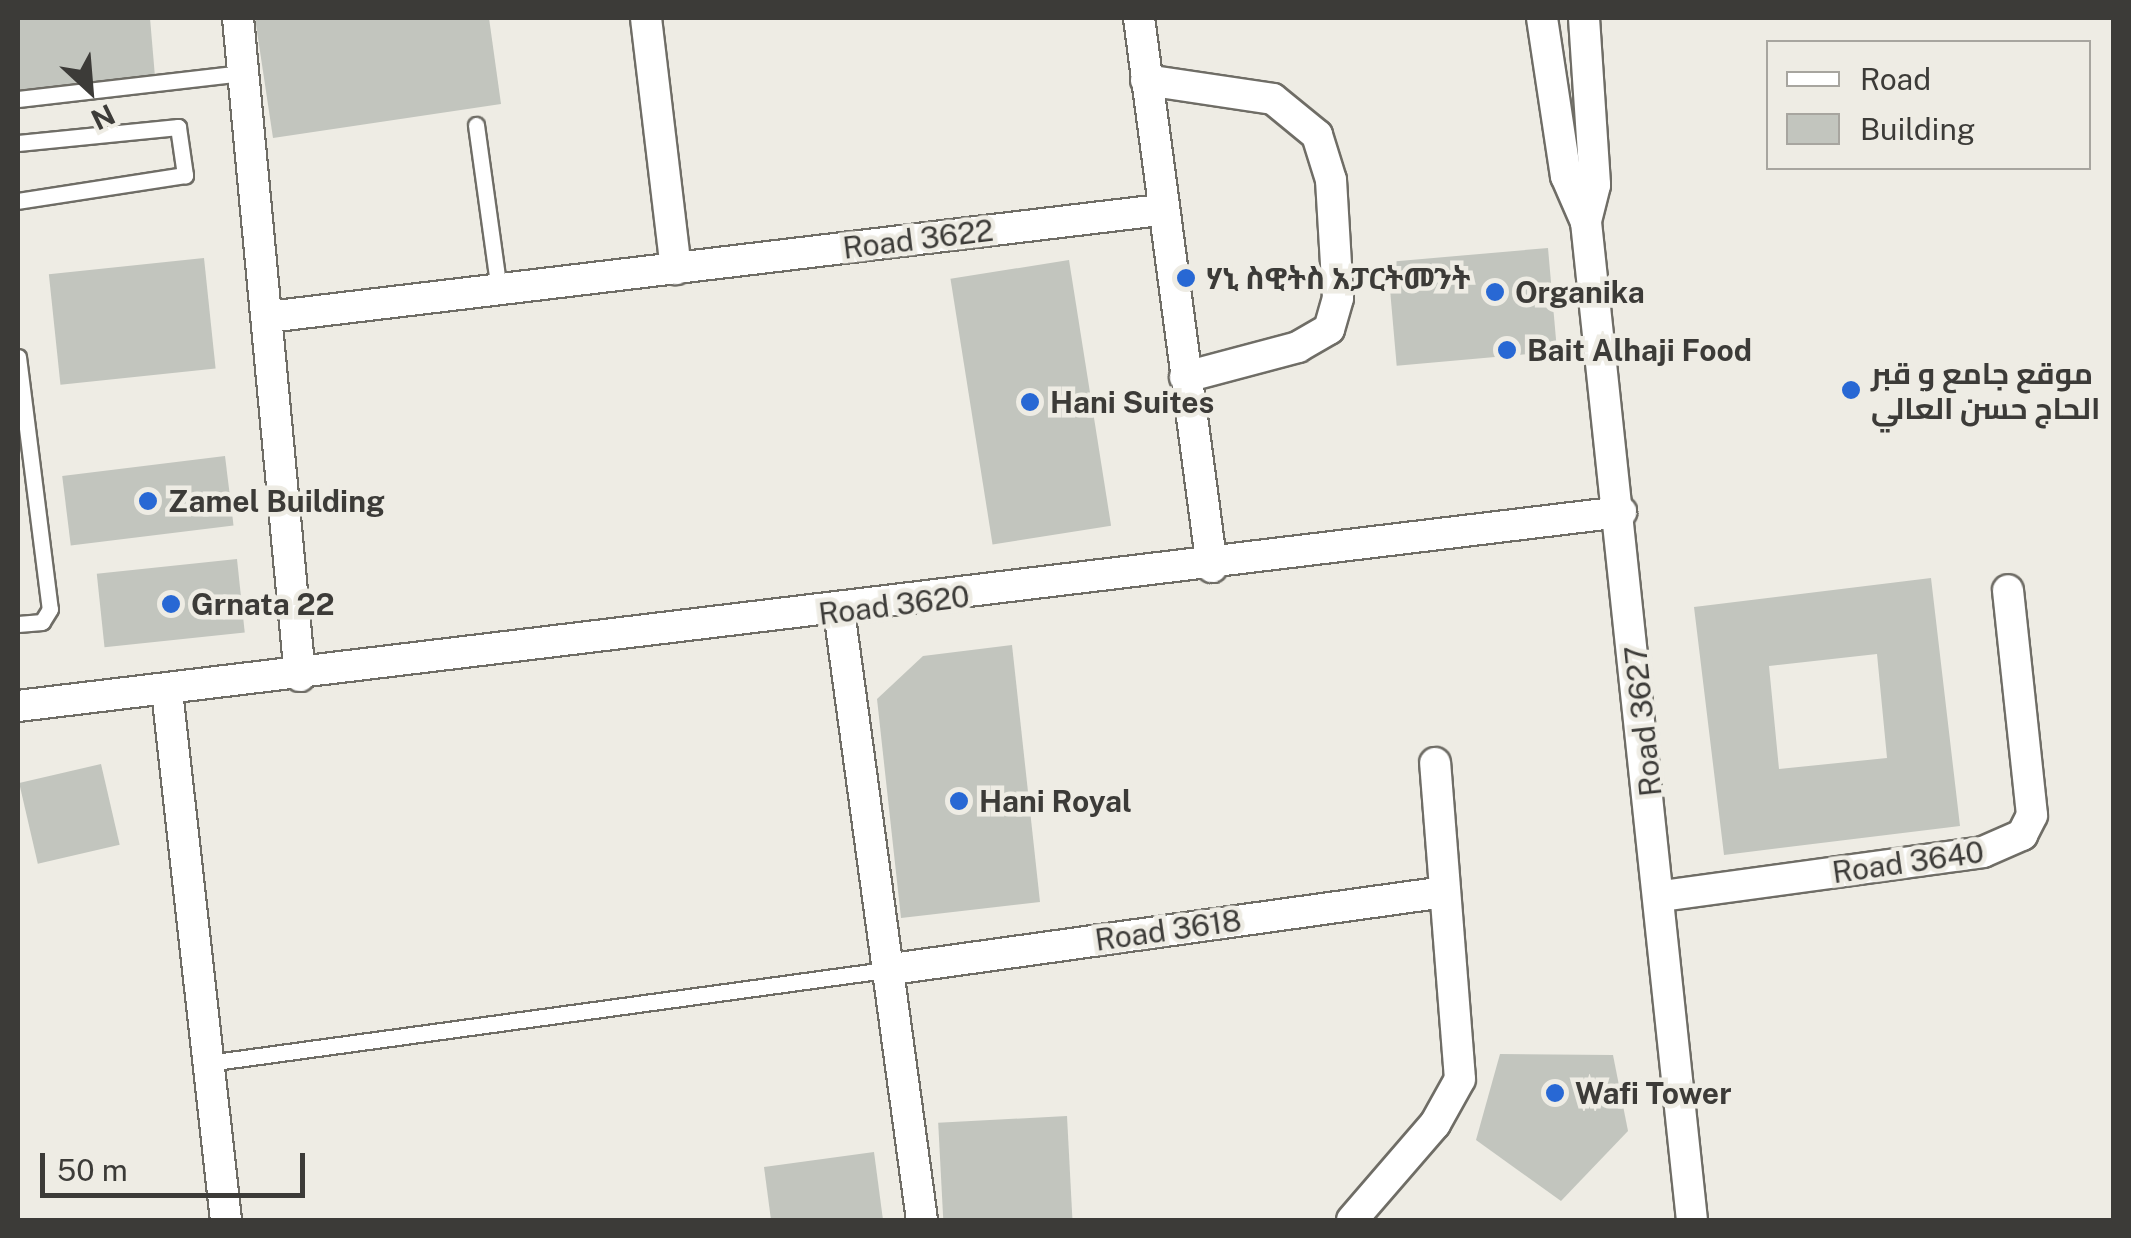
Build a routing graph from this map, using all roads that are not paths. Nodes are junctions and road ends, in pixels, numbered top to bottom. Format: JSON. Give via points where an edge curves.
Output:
{"nodes":[{"id":1,"x":238,"y":18,"type":"edge"},
{"id":2,"x":646,"y":18,"type":"edge"},
{"id":3,"x":1140,"y":18,"type":"edge"},
{"id":4,"x":1542,"y":18,"type":"edge"},
{"id":5,"x":1584,"y":18,"type":"edge"},
{"id":6,"x":242,"y":73,"type":"junction"},
{"id":7,"x":1146,"y":80,"type":"junction"},
{"id":8,"x":18,"y":98,"type":"edge"},
{"id":9,"x":476,"y":125,"type":"dead end"},
{"id":10,"x":18,"y":143,"type":"edge"},
{"id":11,"x":18,"y":201,"type":"edge"},
{"id":12,"x":1160,"y":210,"type":"junction"},
{"id":13,"x":1586,"y":222,"type":"junction"},
{"id":14,"x":676,"y":269,"type":"junction"},
{"id":15,"x":499,"y":290,"type":"junction"},
{"id":16,"x":268,"y":317,"type":"junction"},
{"id":17,"x":18,"y":357,"type":"edge"},
{"id":18,"x":1185,"y":377,"type":"junction"},
{"id":19,"x":1621,"y":512,"type":"junction"},
{"id":20,"x":1212,"y":567,"type":"junction"},
{"id":21,"x":2008,"y":590,"type":"dead end"},
{"id":22,"x":839,"y":611,"type":"junction"},
{"id":23,"x":18,"y":624,"type":"edge"},
{"id":24,"x":300,"y":676,"type":"junction"},
{"id":25,"x":167,"y":691,"type":"junction"},
{"id":26,"x":18,"y":706,"type":"edge"},
{"id":27,"x":1435,"y":763,"type":"dead end"},
{"id":28,"x":1444,"y":892,"type":"junction"},
{"id":29,"x":1662,"y":896,"type":"junction"},
{"id":30,"x":892,"y":969,"type":"junction"},
{"id":31,"x":208,"y":1063,"type":"junction"},
{"id":32,"x":226,"y":1220,"type":"edge"},
{"id":33,"x":922,"y":1220,"type":"edge"},
{"id":34,"x":1352,"y":1220,"type":"edge"},
{"id":35,"x":1692,"y":1220,"type":"edge"}],
"edges":[{"from":1,"to":6,"type":"street"},
{"from":2,"to":14,"type":"street"},
{"from":3,"to":7,"type":"street"},
{"from":4,"to":13,"type":"street","name":"Road 3627","via":[[1566,176]]},
{"from":5,"to":13,"type":"street","name":"Road 3627","via":[[1596,185]]},
{"from":6,"to":8,"type":"lane"},
{"from":6,"to":16,"type":"street"},
{"from":7,"to":12,"type":"street"},
{"from":7,"to":18,"type":"street","via":[[1273,99],[1317,135],[1331,180],[1338,298],[1329,330],[1298,348]]},
{"from":9,"to":15,"type":"lane"},
{"from":10,"to":11,"type":"lane","via":[[178,128],[185,175]]},
{"from":12,"to":14,"type":"street","name":"Road 3622"},
{"from":12,"to":18,"type":"street"},
{"from":13,"to":19,"type":"street","name":"Road 3627"},
{"from":14,"to":15,"type":"street","name":"Road 3622"},
{"from":15,"to":16,"type":"street","name":"Road 3622"},
{"from":16,"to":24,"type":"street"},
{"from":17,"to":23,"type":"lane","via":[[50,609],[42,622]]},
{"from":18,"to":20,"type":"street"},
{"from":19,"to":20,"type":"street","name":"Road 3620"},
{"from":19,"to":29,"type":"street","name":"Road 3627"},
{"from":20,"to":22,"type":"street","name":"Road 3620"},
{"from":21,"to":29,"type":"street","name":"Road 3640","via":[[2032,816],[2022,835],[1983,852]]},
{"from":22,"to":24,"type":"street","name":"Road 3620"},
{"from":22,"to":30,"type":"street"},
{"from":24,"to":25,"type":"street","name":"Road 3620"},
{"from":25,"to":26,"type":"street","name":"Road 3620"},
{"from":25,"to":31,"type":"street"},
{"from":27,"to":28,"type":"street"},
{"from":28,"to":30,"type":"street","name":"Road 3618"},
{"from":28,"to":34,"type":"street","via":[[1460,1079],[1435,1124]]},
{"from":29,"to":35,"type":"street","name":"Road 3627"},
{"from":30,"to":31,"type":"lane"},
{"from":30,"to":33,"type":"street"},
{"from":31,"to":32,"type":"street"}]}
